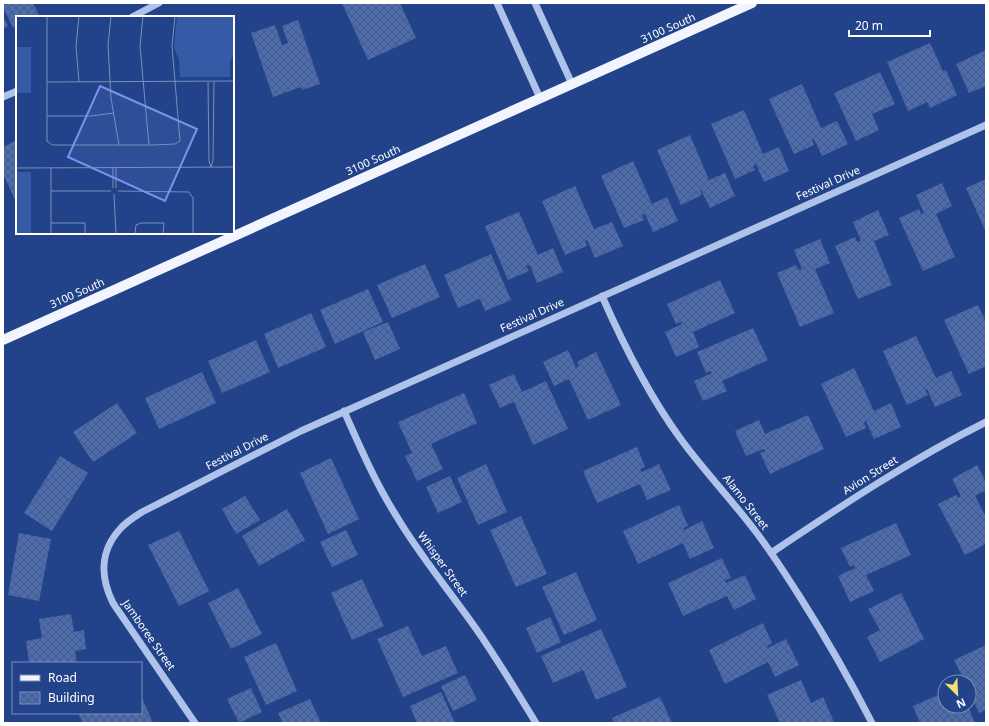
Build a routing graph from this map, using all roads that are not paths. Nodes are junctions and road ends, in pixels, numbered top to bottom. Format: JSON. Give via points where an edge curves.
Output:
{"nodes":[{"id":1,"x":159,"y":3,"type":"edge"},
{"id":2,"x":497,"y":3,"type":"edge"},
{"id":3,"x":535,"y":3,"type":"edge"},
{"id":4,"x":752,"y":3,"type":"edge"},
{"id":5,"x":134,"y":16,"type":"edge"},
{"id":6,"x":572,"y":84,"type":"junction"},
{"id":7,"x":16,"y":91,"type":"edge"},
{"id":8,"x":3,"y":97,"type":"edge"},
{"id":9,"x":540,"y":98,"type":"junction"},
{"id":10,"x":986,"y":125,"type":"edge"},
{"id":11,"x":602,"y":296,"type":"junction"},
{"id":12,"x":3,"y":340,"type":"edge"},
{"id":13,"x":344,"y":411,"type":"junction"},
{"id":14,"x":986,"y":422,"type":"edge"},
{"id":15,"x":107,"y":553,"type":"joint"},
{"id":16,"x":770,"y":553,"type":"junction"},
{"id":17,"x":195,"y":723,"type":"edge"},
{"id":18,"x":536,"y":723,"type":"edge"},
{"id":19,"x":872,"y":723,"type":"edge"}],
"edges":[{"from":1,"to":5,"type":"street"},
{"from":2,"to":9,"type":"street"},
{"from":3,"to":6,"type":"street"},
{"from":4,"to":6,"type":"main road","name":"3100 South"},
{"from":6,"to":9,"type":"main road","name":"3100 South"},
{"from":7,"to":8,"type":"street"},
{"from":9,"to":12,"type":"main road","name":"3100 South"},
{"from":10,"to":11,"type":"street","name":"Festival Drive"},
{"from":11,"to":13,"type":"street","name":"Festival Drive"},
{"from":11,"to":16,"type":"street","name":"Alamo Street","via":[[628,354],[658,407],[681,440],[757,532]]},
{"from":13,"to":15,"type":"street","name":"Festival Drive","via":[[142,512],[121,528],[112,539]]},
{"from":13,"to":18,"type":"street","name":"Whisper Street","via":[[396,517],[473,624]]},
{"from":14,"to":16,"type":"street","name":"Avion Street","via":[[879,481]]},
{"from":15,"to":17,"type":"street","name":"Jamboree Street","via":[[103,573],[108,594]]},
{"from":16,"to":19,"type":"street","name":"Alamo Street","via":[[835,654]]}]}
